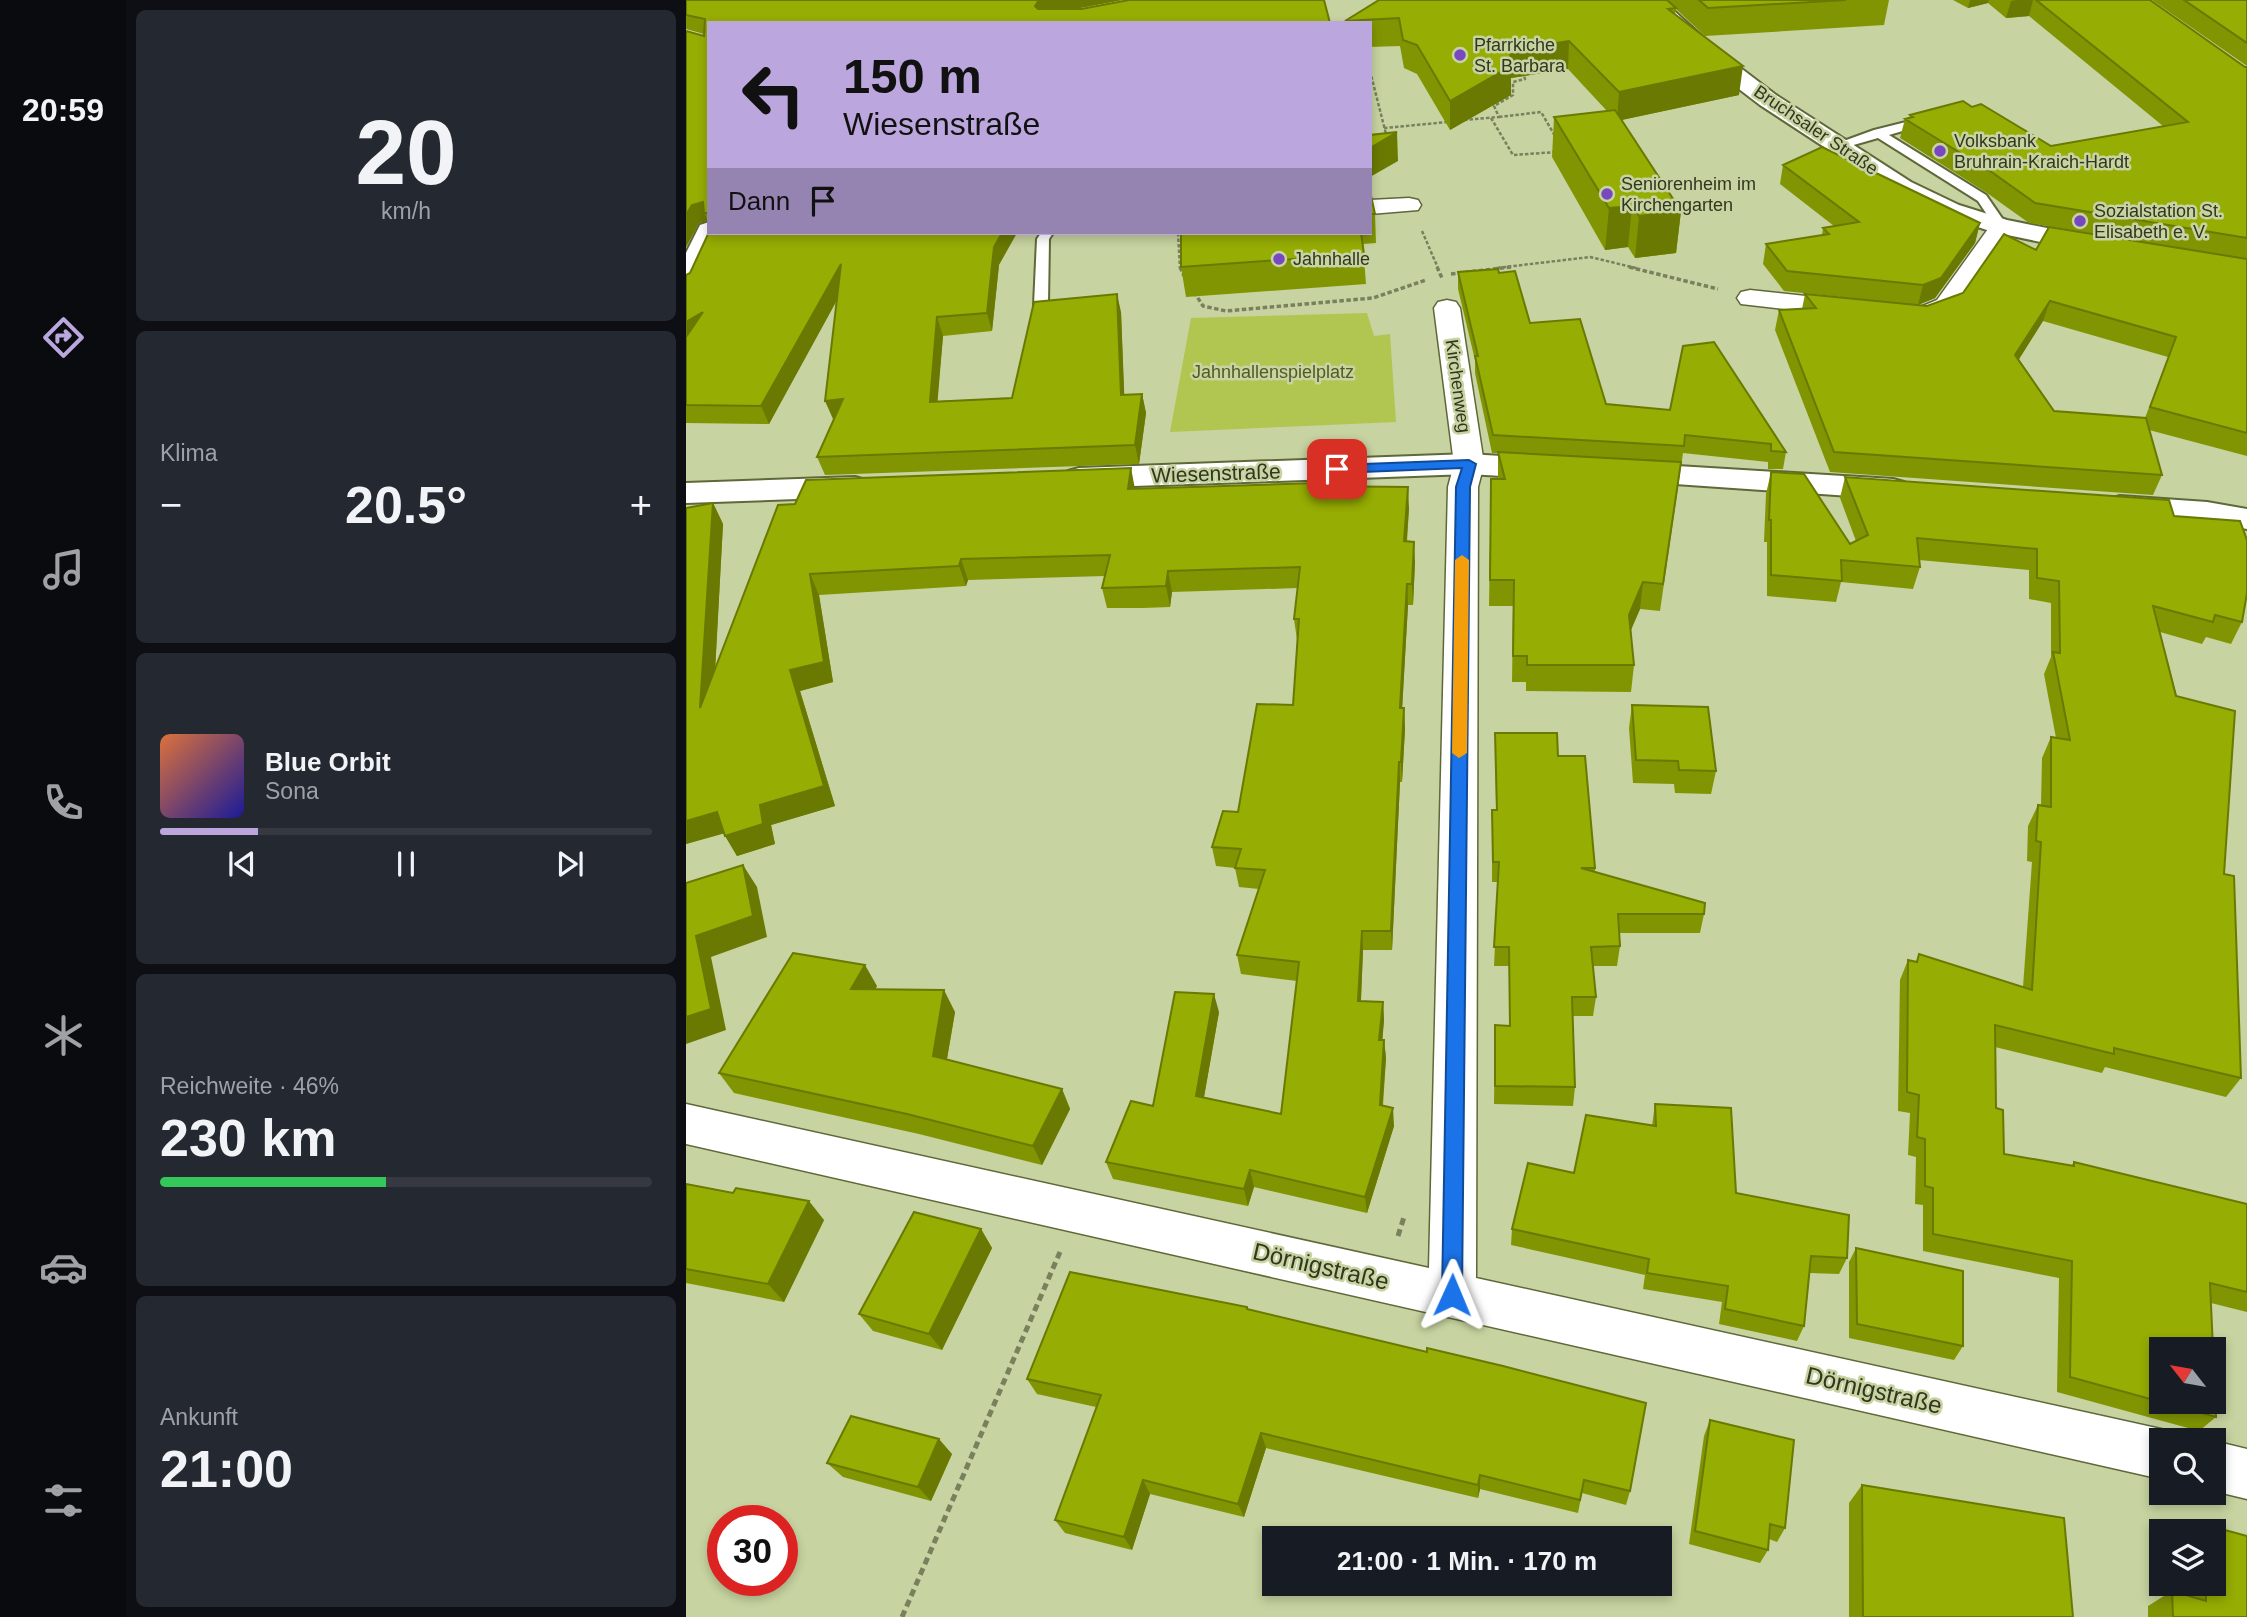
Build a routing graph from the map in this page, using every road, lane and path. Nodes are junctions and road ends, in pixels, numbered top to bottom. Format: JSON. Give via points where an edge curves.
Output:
{"nodes":[{"id":1,"x":1650,"y":0,"type":"edge"},
{"id":2,"x":1518,"y":62,"type":"edge"},
{"id":3,"x":1499,"y":117,"type":"junction"},
{"id":4,"x":1491,"y":118,"type":"junction"},
{"id":5,"x":1939,"y":118,"type":"edge"},
{"id":6,"x":1465,"y":120,"type":"edge"},
{"id":7,"x":1451,"y":122,"type":"edge"},
{"id":8,"x":1384,"y":128,"type":"dead end"},
{"id":9,"x":1878,"y":133,"type":"junction"},
{"id":10,"x":1558,"y":142,"type":"edge"},
{"id":11,"x":1836,"y":146,"type":"junction"},
{"id":12,"x":1564,"y":151,"type":"edge"},
{"id":13,"x":1409,"y":205,"type":"dead end"},
{"id":14,"x":1372,"y":207,"type":"edge"},
{"id":15,"x":2002,"y":227,"type":"junction"},
{"id":16,"x":707,"y":235,"type":"edge"},
{"id":17,"x":1046,"y":235,"type":"edge"},
{"id":18,"x":2117,"y":249,"type":"edge"},
{"id":19,"x":686,"y":284,"type":"edge"},
{"id":20,"x":1750,"y":298,"type":"dead end"},
{"id":21,"x":1041,"y":305,"type":"edge"},
{"id":22,"x":1447,"y":309,"type":"dead end"},
{"id":23,"x":1469,"y":464,"type":"junction"},
{"id":24,"x":1045,"y":480,"type":"edge"},
{"id":25,"x":879,"y":486,"type":"edge"},
{"id":26,"x":1925,"y":491,"type":"edge"},
{"id":27,"x":686,"y":493,"type":"edge"},
{"id":28,"x":2085,"y":503,"type":"edge"},
{"id":29,"x":2247,"y":519,"type":"edge"},
{"id":30,"x":686,"y":1124,"type":"edge"},
{"id":31,"x":1077,"y":1212,"type":"junction"},
{"id":32,"x":1452,"y":1295,"type":"junction"},
{"id":33,"x":2149,"y":1451,"type":"edge"},
{"id":34,"x":2226,"y":1469,"type":"edge"},
{"id":35,"x":2247,"y":1474,"type":"edge"},
{"id":36,"x":902,"y":1617,"type":"edge"}],
"edges":[{"from":1,"to":11,"type":"street","name":"Bruchsaler Straße","via":[[1709,55]]},
{"from":2,"to":3,"type":"path","via":[[1525,79],[1513,82],[1513,95],[1494,106]]},
{"from":3,"to":4,"type":"path"},
{"from":3,"to":10,"type":"path","via":[[1541,112]]},
{"from":4,"to":6,"type":"path"},
{"from":4,"to":12,"type":"path","via":[[1513,155]]},
{"from":5,"to":9,"type":"lane"},
{"from":7,"to":8,"type":"path"},
{"from":9,"to":11,"type":"lane"},
{"from":9,"to":15,"type":"lane","via":[[1982,198]]},
{"from":11,"to":15,"type":"street","name":"Bruchsaler Straße","via":[[1902,187],[1950,210]]},
{"from":13,"to":14,"type":"street"},
{"from":15,"to":18,"type":"street","name":"Bruchsaler Straße"},
{"from":15,"to":20,"type":"street","via":[[1946,306],[1921,316]]},
{"from":16,"to":19,"type":"street"},
{"from":17,"to":21,"type":"lane"},
{"from":22,"to":23,"type":"street","name":"Kirchenweg"},
{"from":23,"to":24,"type":"street","name":"Wiesenstraße"},
{"from":23,"to":26,"type":"street","name":"Wiesenstraße"},
{"from":23,"to":32,"type":"street","name":"Kirchenweg","via":[[1463,487]]},
{"from":25,"to":27,"type":"street"},
{"from":28,"to":29,"type":"street"},
{"from":30,"to":31,"type":"street","name":"Dörnigstraße"},
{"from":31,"to":32,"type":"street","name":"Dörnigstraße"},
{"from":31,"to":36,"type":"path"},
{"from":32,"to":33,"type":"street","name":"Dörnigstraße"},
{"from":34,"to":35,"type":"street"}]}
